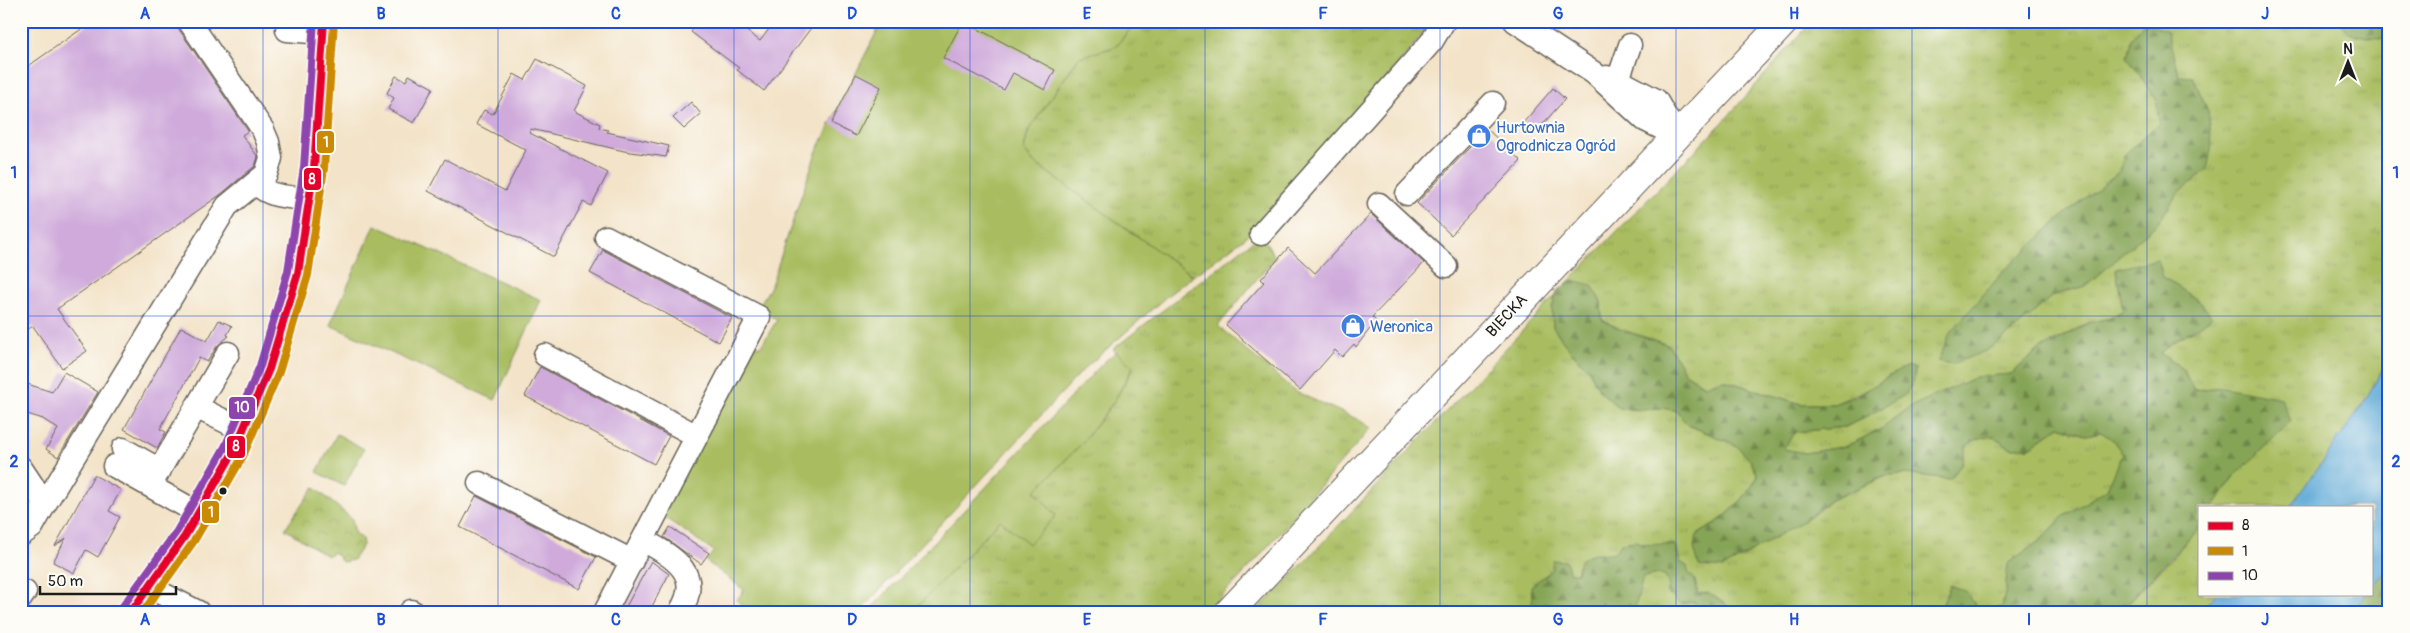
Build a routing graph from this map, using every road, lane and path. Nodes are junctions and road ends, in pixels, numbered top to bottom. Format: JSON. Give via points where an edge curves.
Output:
{"nodes":[{"id":1,"x":188,"y":21,"type":"edge"},
{"id":2,"x":1444,"y":21,"type":"edge"},
{"id":3,"x":1515,"y":21,"type":"edge"},
{"id":4,"x":1785,"y":21,"type":"edge"},
{"id":5,"x":323,"y":27,"type":"edge"},
{"id":6,"x":1540,"y":28,"type":"edge"},
{"id":7,"x":288,"y":30,"type":"dead end"},
{"id":8,"x":1630,"y":45,"type":"dead end"},
{"id":9,"x":1594,"y":73,"type":"junction"},
{"id":10,"x":1618,"y":80,"type":"junction"},
{"id":11,"x":1494,"y":103,"type":"dead end"},
{"id":12,"x":1677,"y":136,"type":"junction"},
{"id":13,"x":255,"y":183,"type":"junction"},
{"id":14,"x":1407,"y":194,"type":"dead end"},
{"id":15,"x":309,"y":199,"type":"junction"},
{"id":16,"x":1379,"y":204,"type":"dead end"},
{"id":17,"x":1261,"y":234,"type":"dead end"},
{"id":18,"x":606,"y":238,"type":"dead end"},
{"id":19,"x":1446,"y":266,"type":"dead end"},
{"id":20,"x":228,"y":353,"type":"dead end"},
{"id":21,"x":545,"y":355,"type":"dead end"},
{"id":22,"x":198,"y":408,"type":"junction"},
{"id":23,"x":243,"y":430,"type":"junction"},
{"id":24,"x":697,"y":436,"type":"junction"},
{"id":25,"x":119,"y":458,"type":"dead end"},
{"id":26,"x":21,"y":468,"type":"edge"},
{"id":27,"x":155,"y":478,"type":"junction"},
{"id":28,"x":479,"y":483,"type":"dead end"},
{"id":29,"x":45,"y":504,"type":"junction"},
{"id":30,"x":198,"y":513,"type":"junction"},
{"id":31,"x":21,"y":534,"type":"edge"},
{"id":32,"x":643,"y":540,"type":"junction"},
{"id":33,"x":632,"y":562,"type":"junction"},
{"id":34,"x":149,"y":587,"type":"junction"},
{"id":35,"x":131,"y":612,"type":"edge"},
{"id":36,"x":198,"y":612,"type":"edge"},
{"id":37,"x":605,"y":612,"type":"edge"},
{"id":38,"x":680,"y":612,"type":"edge"},
{"id":39,"x":1229,"y":612,"type":"edge"}],
"edges":[{"from":1,"to":13,"type":"street","via":[[263,130],[271,158],[266,174]]},
{"from":2,"to":17,"type":"street","via":[[1432,41]]},
{"from":3,"to":6,"type":"street"},
{"from":4,"to":12,"type":"main road","name":"BIECKA"},
{"from":5,"to":7,"type":"street"},
{"from":5,"to":15,"type":"street"},
{"from":6,"to":9,"type":"street"},
{"from":8,"to":10,"type":"street"},
{"from":9,"to":10,"type":"street"},
{"from":9,"to":12,"type":"street","via":[[1645,120]]},
{"from":10,"to":12,"type":"street","via":[[1656,100]]},
{"from":11,"to":14,"type":"street"},
{"from":12,"to":39,"type":"main road","name":"BIECKA"},
{"from":13,"to":15,"type":"street","via":[[274,196]]},
{"from":13,"to":29,"type":"street","via":[[227,206]]},
{"from":15,"to":23,"type":"street","via":[[298,273],[269,370]]},
{"from":16,"to":19,"type":"street"},
{"from":18,"to":24,"type":"street","via":[[759,317]]},
{"from":20,"to":22,"type":"street"},
{"from":21,"to":24,"type":"street"},
{"from":22,"to":23,"type":"street"},
{"from":22,"to":27,"type":"street"},
{"from":23,"to":30,"type":"street"},
{"from":24,"to":32,"type":"street"},
{"from":25,"to":27,"type":"street"},
{"from":26,"to":29,"type":"street"},
{"from":27,"to":30,"type":"street"},
{"from":28,"to":33,"type":"street"},
{"from":29,"to":31,"type":"street","via":[[32,527]]},
{"from":30,"to":34,"type":"street"},
{"from":32,"to":33,"type":"street"},
{"from":32,"to":38,"type":"street","via":[[682,565],[689,594]]},
{"from":33,"to":37,"type":"street"},
{"from":34,"to":35,"type":"street"},
{"from":34,"to":36,"type":"street"}]}
